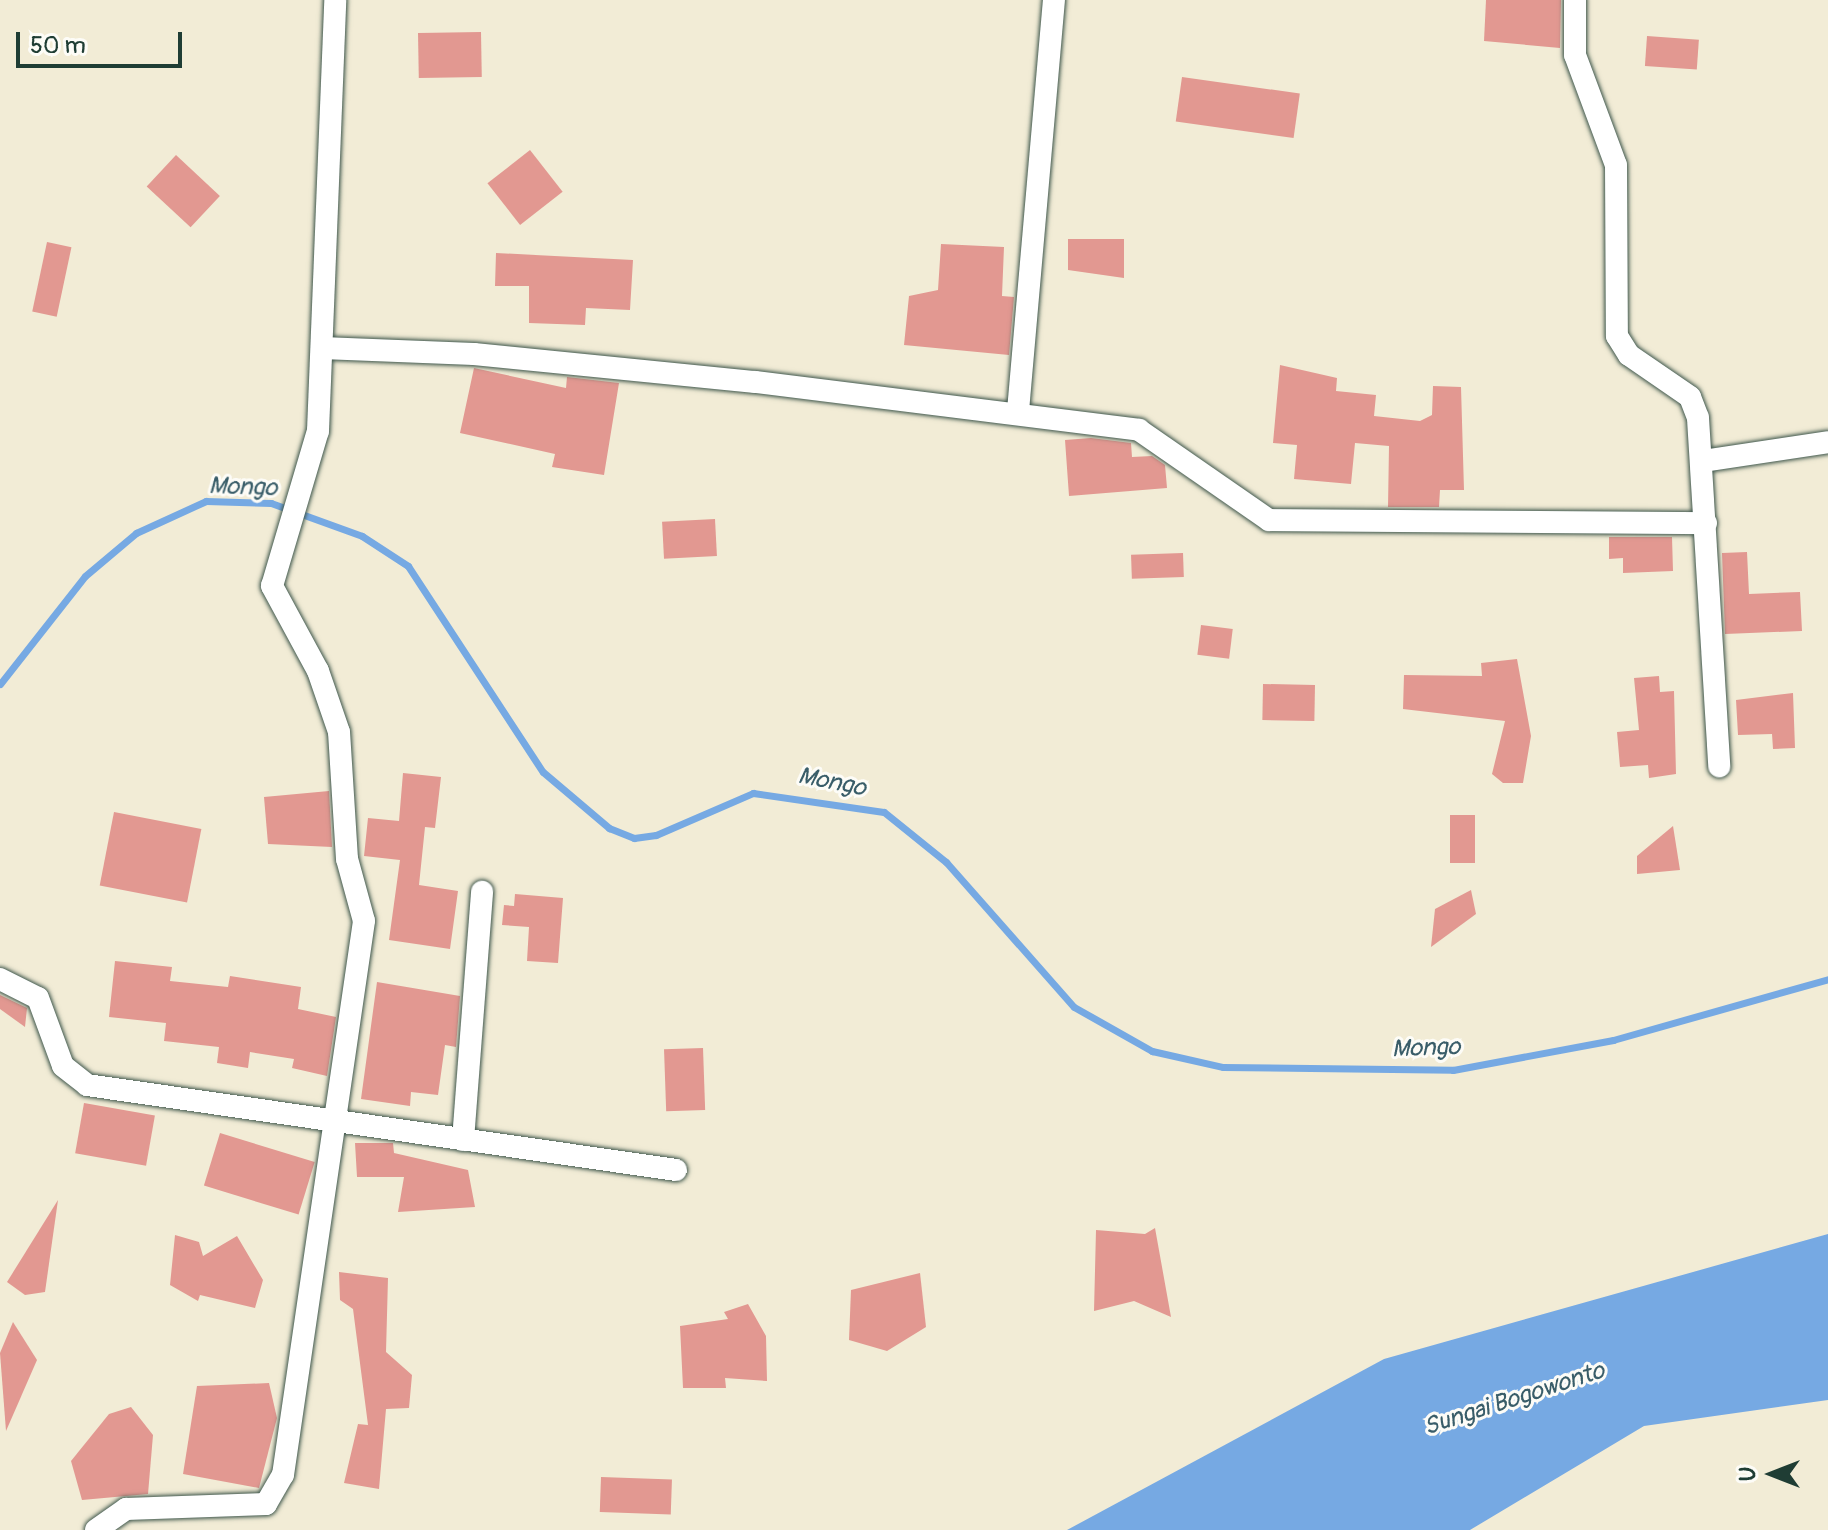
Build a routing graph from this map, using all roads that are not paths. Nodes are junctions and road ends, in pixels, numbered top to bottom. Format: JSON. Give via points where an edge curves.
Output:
{"nodes":[{"id":1,"x":335,"y":0,"type":"edge"},
{"id":2,"x":1054,"y":0,"type":"edge"},
{"id":3,"x":1575,"y":0,"type":"edge"},
{"id":4,"x":322,"y":348,"type":"junction"},
{"id":5,"x":1018,"y":411,"type":"junction"},
{"id":6,"x":1828,"y":442,"type":"edge"},
{"id":7,"x":1703,"y":461,"type":"junction"},
{"id":8,"x":1706,"y":523,"type":"junction"},
{"id":9,"x":1719,"y":766,"type":"dead end"},
{"id":10,"x":482,"y":892,"type":"dead end"},
{"id":11,"x":0,"y":979,"type":"edge"},
{"id":12,"x":335,"y":1122,"type":"junction"},
{"id":13,"x":463,"y":1140,"type":"junction"},
{"id":14,"x":676,"y":1170,"type":"dead end"},
{"id":15,"x":96,"y":1530,"type":"edge"}],
"edges":[{"from":1,"to":4,"type":"street"},
{"from":2,"to":5,"type":"street"},
{"from":3,"to":7,"type":"street","via":[[1575,55],[1616,165],[1617,336],[1629,355],[1690,397]]},
{"from":4,"to":5,"type":"street","via":[[474,354]]},
{"from":4,"to":12,"type":"street","via":[[313,460],[275,557],[280,612],[318,671],[339,732],[347,859],[365,906]]},
{"from":5,"to":8,"type":"street","via":[[1146,432],[1269,520]]},
{"from":6,"to":7,"type":"street"},
{"from":7,"to":8,"type":"street"},
{"from":8,"to":9,"type":"street"},
{"from":10,"to":13,"type":"street"},
{"from":11,"to":12,"type":"street","via":[[38,998],[58,1058],[87,1085]]},
{"from":12,"to":13,"type":"street"},
{"from":12,"to":15,"type":"street","via":[[274,1496],[257,1506],[126,1509]]},
{"from":13,"to":14,"type":"street"}]}
